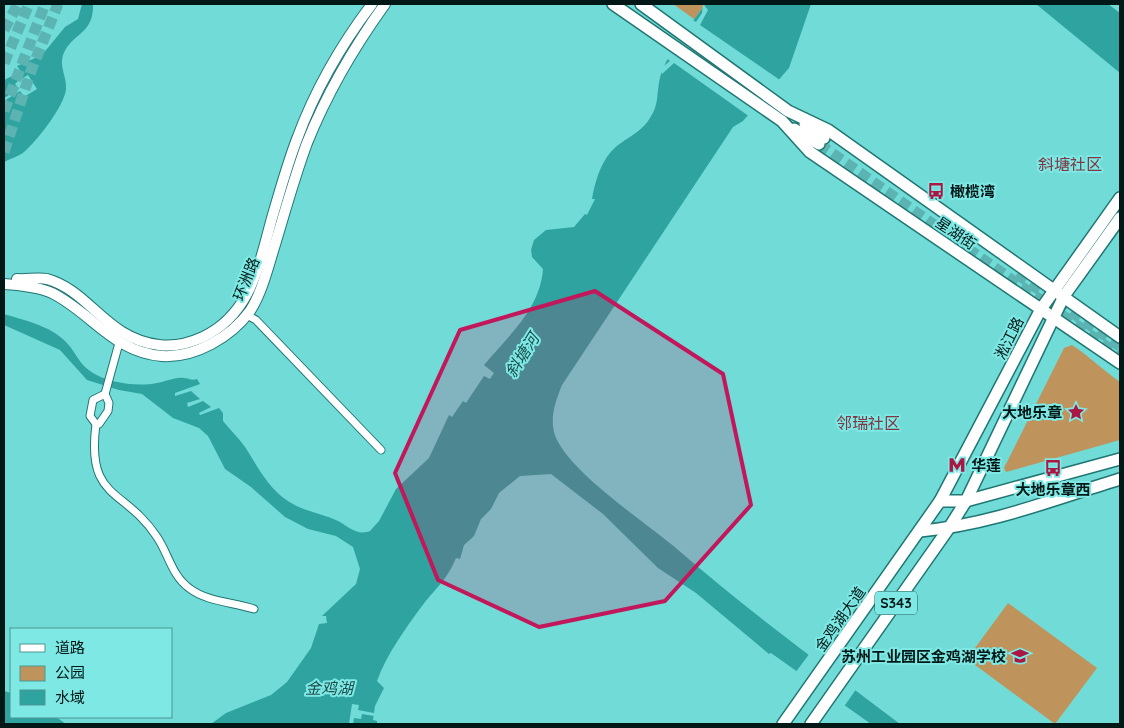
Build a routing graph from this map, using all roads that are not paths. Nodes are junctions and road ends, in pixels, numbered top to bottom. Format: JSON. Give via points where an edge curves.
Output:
{"nodes":[{"id":1,"x":372,"y":4,"type":"edge"},
{"id":2,"x":384,"y":4,"type":"edge"},
{"id":3,"x":613,"y":4,"type":"edge"},
{"id":4,"x":641,"y":4,"type":"edge"},
{"id":5,"x":785,"y":116,"type":"junction"},
{"id":6,"x":821,"y":141,"type":"tunnel mouth"},
{"id":7,"x":1120,"y":198,"type":"edge"},
{"id":8,"x":1120,"y":218,"type":"edge"},
{"id":9,"x":4,"y":278,"type":"edge"},
{"id":10,"x":4,"y":284,"type":"edge"},
{"id":11,"x":28,"y":284,"type":"junction"},
{"id":12,"x":1060,"y":292,"type":"junction"},
{"id":13,"x":1041,"y":308,"type":"junction"},
{"id":14,"x":247,"y":315,"type":"junction"},
{"id":15,"x":1055,"y":318,"type":"junction"},
{"id":16,"x":1120,"y":336,"type":"edge"},
{"id":17,"x":119,"y":343,"type":"junction"},
{"id":18,"x":1120,"y":363,"type":"edge"},
{"id":19,"x":105,"y":392,"type":"junction"},
{"id":20,"x":96,"y":424,"type":"junction"},
{"id":21,"x":381,"y":450,"type":"dead end"},
{"id":22,"x":1120,"y":460,"type":"edge"},
{"id":23,"x":1120,"y":479,"type":"edge"},
{"id":24,"x":940,"y":501,"type":"junction"},
{"id":25,"x":966,"y":501,"type":"junction"},
{"id":26,"x":949,"y":528,"type":"junction"},
{"id":27,"x":920,"y":531,"type":"junction"},
{"id":28,"x":254,"y":609,"type":"dead end"},
{"id":29,"x":783,"y":724,"type":"edge"},
{"id":30,"x":811,"y":724,"type":"edge"}],
"edges":[{"from":1,"to":11,"type":"street","name":"环洲路","via":[[340,51],[309,109],[287,168],[250,292],[226,323],[196,340],[159,345],[136,340],[114,328],[80,298],[46,279]]},
{"from":2,"to":14,"type":"street","name":"环洲路","via":[[350,56],[314,127],[297,171],[268,268]]},
{"from":3,"to":5,"type":"main road","name":"星湖街","via":[[757,105]]},
{"from":4,"to":5,"type":"main road","name":"星湖街","via":[[767,94]]},
{"from":5,"to":6,"type":"main road","name":"星湖街"},
{"from":5,"to":12,"type":"main road","name":"星湖街","via":[[828,130]]},
{"from":5,"to":13,"type":"main road","name":"星湖街","via":[[810,152]]},
{"from":7,"to":12,"type":"main road","name":"淞江路"},
{"from":8,"to":12,"type":"main road","name":"淞江路"},
{"from":9,"to":11,"type":"street","name":"环洲路"},
{"from":10,"to":11,"type":"street","name":"环洲路"},
{"from":11,"to":17,"type":"street","name":"环洲路","via":[[51,292],[76,308]]},
{"from":12,"to":13,"type":"main road","name":"淞江路"},
{"from":12,"to":15,"type":"main road","name":"淞江路"},
{"from":12,"to":16,"type":"main road","name":"星湖街"},
{"from":13,"to":15,"type":"main road","name":"星湖街"},
{"from":13,"to":24,"type":"main road","name":"淞江路"},
{"from":14,"to":17,"type":"street","name":"环洲路","via":[[222,338],[181,354],[162,356],[140,352]]},
{"from":14,"to":21,"type":"street","via":[[256,320]]},
{"from":15,"to":18,"type":"main road","name":"星湖街"},
{"from":15,"to":25,"type":"main road","name":"淞江路"},
{"from":17,"to":19,"type":"street"},
{"from":19,"to":20,"type":"street","via":[[109,403],[106,416]]},
{"from":19,"to":20,"type":"street","via":[[93,400],[90,416]]},
{"from":20,"to":28,"type":"street","via":[[94,458],[102,481],[119,500],[145,520],[183,583],[200,595]]},
{"from":22,"to":25,"type":"main road"},
{"from":23,"to":26,"type":"main road","via":[[990,520]]},
{"from":24,"to":25,"type":"main road"},
{"from":24,"to":27,"type":"main road","name":"金鸡湖大道","number":"S343"},
{"from":25,"to":26,"type":"main road","number":"S343"},
{"from":26,"to":27,"type":"main road"},
{"from":26,"to":30,"type":"main road","number":"S343"},
{"from":27,"to":29,"type":"main road","name":"金鸡湖大道","number":"S343"}]}
